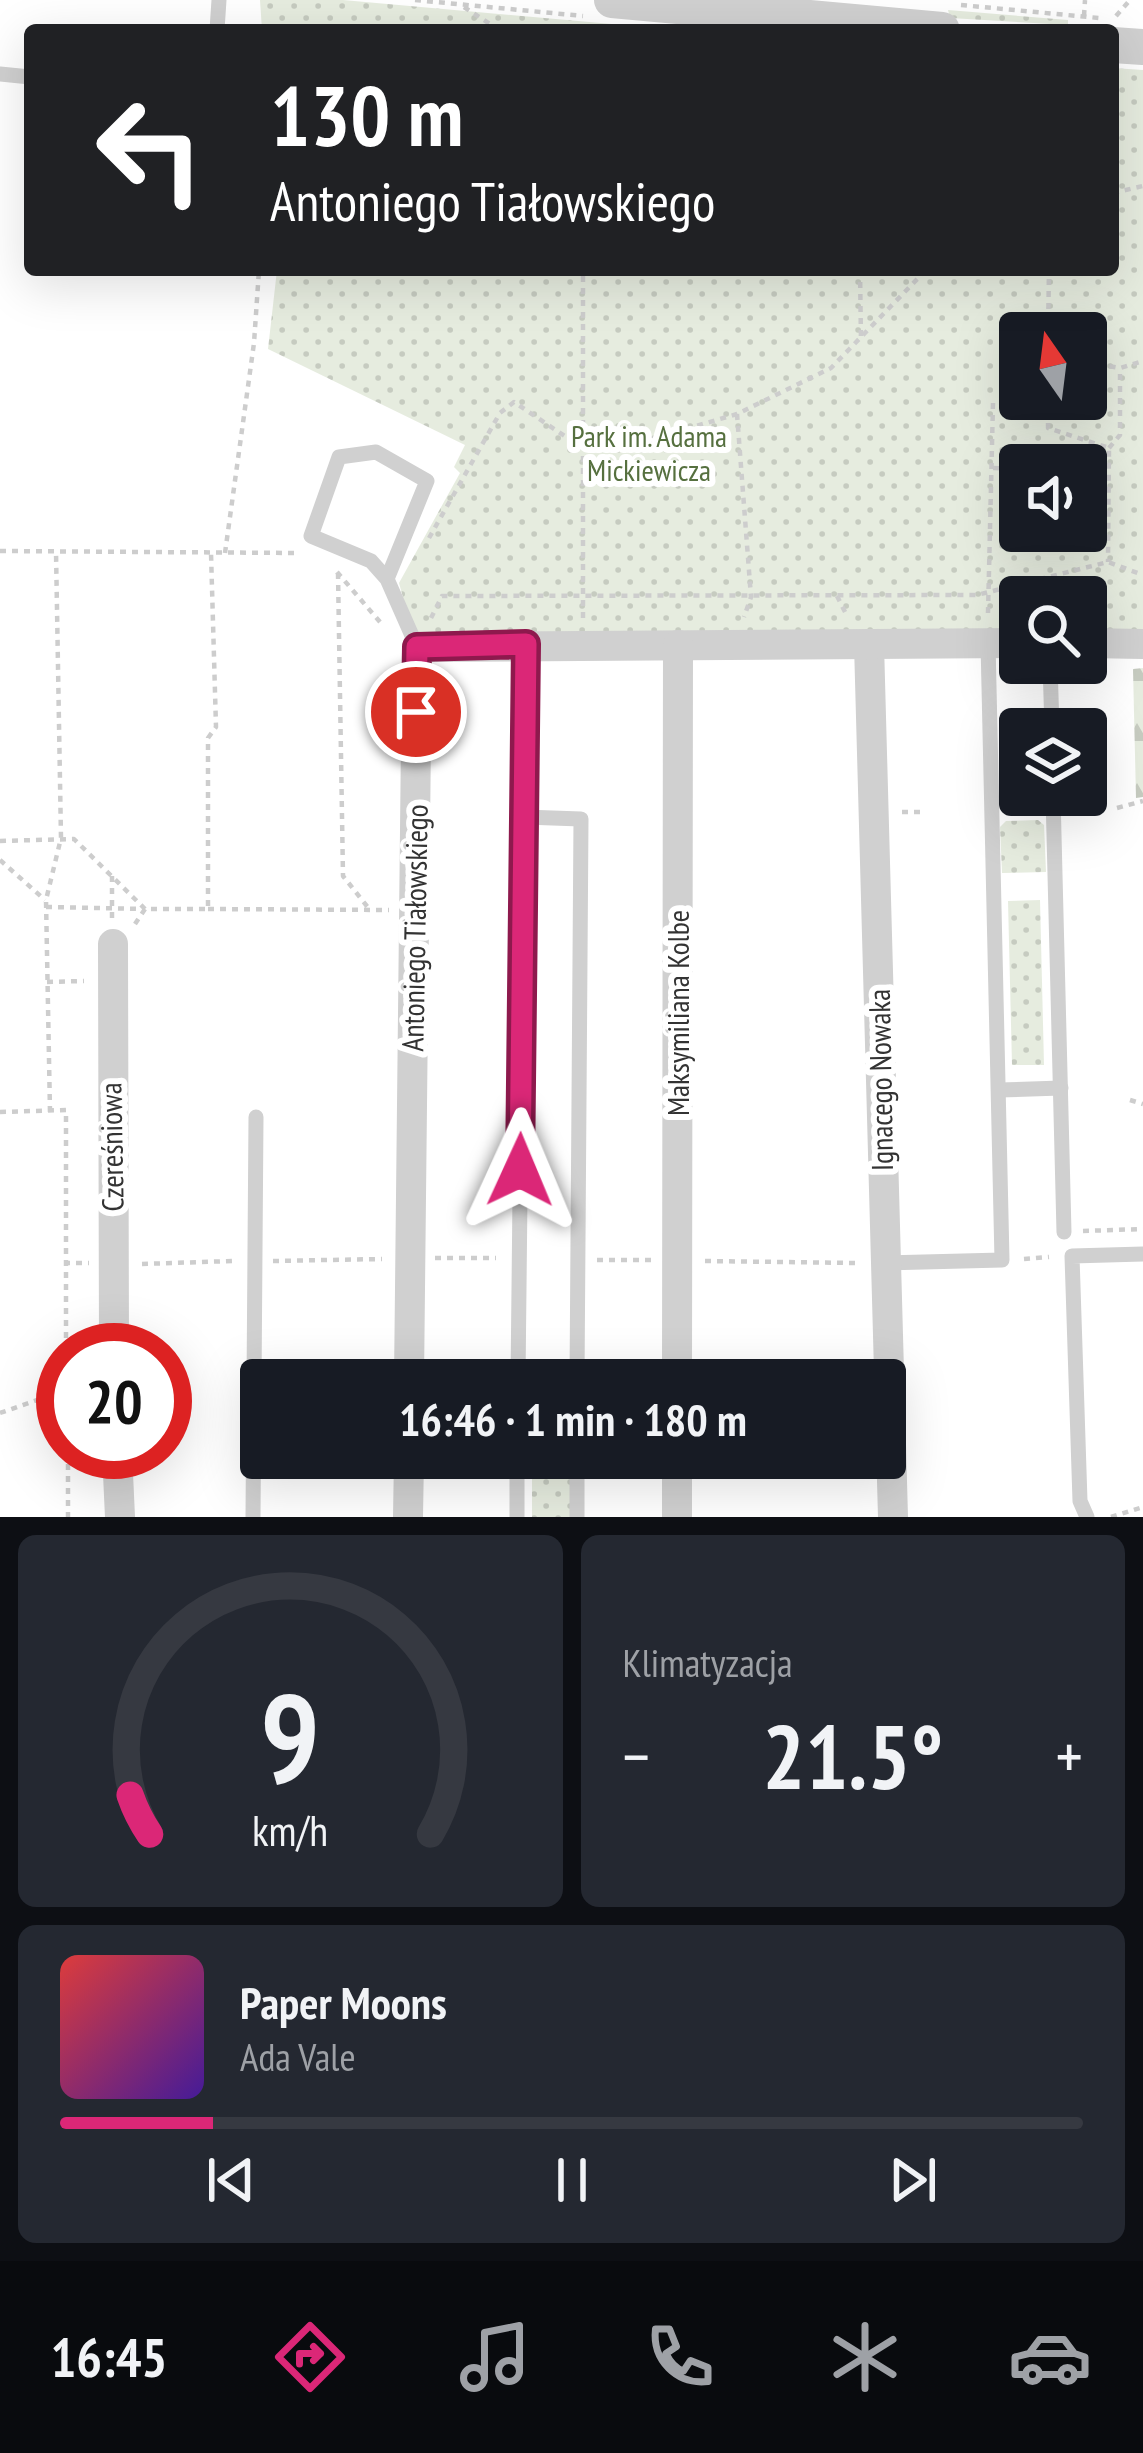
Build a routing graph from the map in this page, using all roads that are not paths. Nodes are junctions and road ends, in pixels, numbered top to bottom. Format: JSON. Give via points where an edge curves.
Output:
{"nodes":[{"id":1,"x":631,"y":1,"type":"edge"},
{"id":2,"x":859,"y":11,"type":"edge"},
{"id":3,"x":950,"y":17,"type":"edge"},
{"id":4,"x":387,"y":579,"type":"junction"},
{"id":5,"x":988,"y":643,"type":"junction"},
{"id":6,"x":999,"y":643,"type":"edge"},
{"id":7,"x":526,"y":644,"type":"junction"},
{"id":8,"x":868,"y":644,"type":"junction"},
{"id":9,"x":1107,"y":644,"type":"edge"},
{"id":10,"x":1143,"y":644,"type":"edge"},
{"id":11,"x":678,"y":645,"type":"junction"},
{"id":12,"x":417,"y":647,"type":"junction"},
{"id":13,"x":1054,"y":816,"type":"edge"},
{"id":14,"x":524,"y":817,"type":"junction"},
{"id":15,"x":112,"y":944,"type":"road end"},
{"id":16,"x":1060,"y":1088,"type":"junction"},
{"id":17,"x":999,"y":1090,"type":"junction"},
{"id":18,"x":256,"y":1118,"type":"dead end"},
{"id":19,"x":1064,"y":1232,"type":"dead end"},
{"id":20,"x":1143,"y":1254,"type":"edge"},
{"id":21,"x":884,"y":1263,"type":"junction"},
{"id":22,"x":114,"y":1323,"type":"edge"},
{"id":23,"x":410,"y":1359,"type":"edge"},
{"id":24,"x":518,"y":1359,"type":"edge"},
{"id":25,"x":577,"y":1359,"type":"edge"},
{"id":26,"x":677,"y":1359,"type":"edge"},
{"id":27,"x":119,"y":1479,"type":"edge"},
{"id":28,"x":409,"y":1479,"type":"edge"},
{"id":29,"x":517,"y":1479,"type":"edge"},
{"id":30,"x":577,"y":1479,"type":"edge"},
{"id":31,"x":677,"y":1479,"type":"edge"},
{"id":32,"x":121,"y":1517,"type":"edge"},
{"id":33,"x":253,"y":1517,"type":"edge"},
{"id":34,"x":408,"y":1517,"type":"edge"},
{"id":35,"x":517,"y":1517,"type":"edge"},
{"id":36,"x":577,"y":1517,"type":"edge"},
{"id":37,"x":677,"y":1517,"type":"edge"},
{"id":38,"x":893,"y":1517,"type":"edge"},
{"id":39,"x":1087,"y":1517,"type":"edge"}],
"edges":[{"from":1,"to":2,"type":"street"},
{"from":2,"to":3,"type":"street"},
{"from":4,"to":4,"type":"lane","via":[[427,481],[376,452],[339,457],[311,536],[371,561]]},
{"from":4,"to":12,"type":"lane"},
{"from":5,"to":6,"type":"street"},
{"from":5,"to":8,"type":"street"},
{"from":5,"to":17,"type":"lane"},
{"from":7,"to":11,"type":"street"},
{"from":7,"to":12,"type":"street"},
{"from":7,"to":14,"type":"lane"},
{"from":8,"to":11,"type":"street"},
{"from":8,"to":21,"type":"street","name":"Ignacego Nowaka"},
{"from":9,"to":10,"type":"street"},
{"from":11,"to":26,"type":"street","name":"Maksymiliana Kolbe"},
{"from":12,"to":23,"type":"street","name":"Antoniego Tiałowskiego"},
{"from":13,"to":16,"type":"lane"},
{"from":14,"to":24,"type":"lane"},
{"from":14,"to":25,"type":"lane","via":[[581,819]]},
{"from":15,"to":22,"type":"street","name":"Czereśniowa"},
{"from":16,"to":17,"type":"lane"},
{"from":16,"to":19,"type":"lane"},
{"from":17,"to":21,"type":"lane","via":[[1002,1260]]},
{"from":18,"to":33,"type":"lane"},
{"from":20,"to":39,"type":"lane","via":[[1072,1256],[1080,1501]]},
{"from":21,"to":38,"type":"street","name":"Ignacego Nowaka"},
{"from":27,"to":32,"type":"street"},
{"from":28,"to":34,"type":"street"},
{"from":29,"to":35,"type":"lane"},
{"from":30,"to":36,"type":"lane"},
{"from":31,"to":37,"type":"street"}]}
